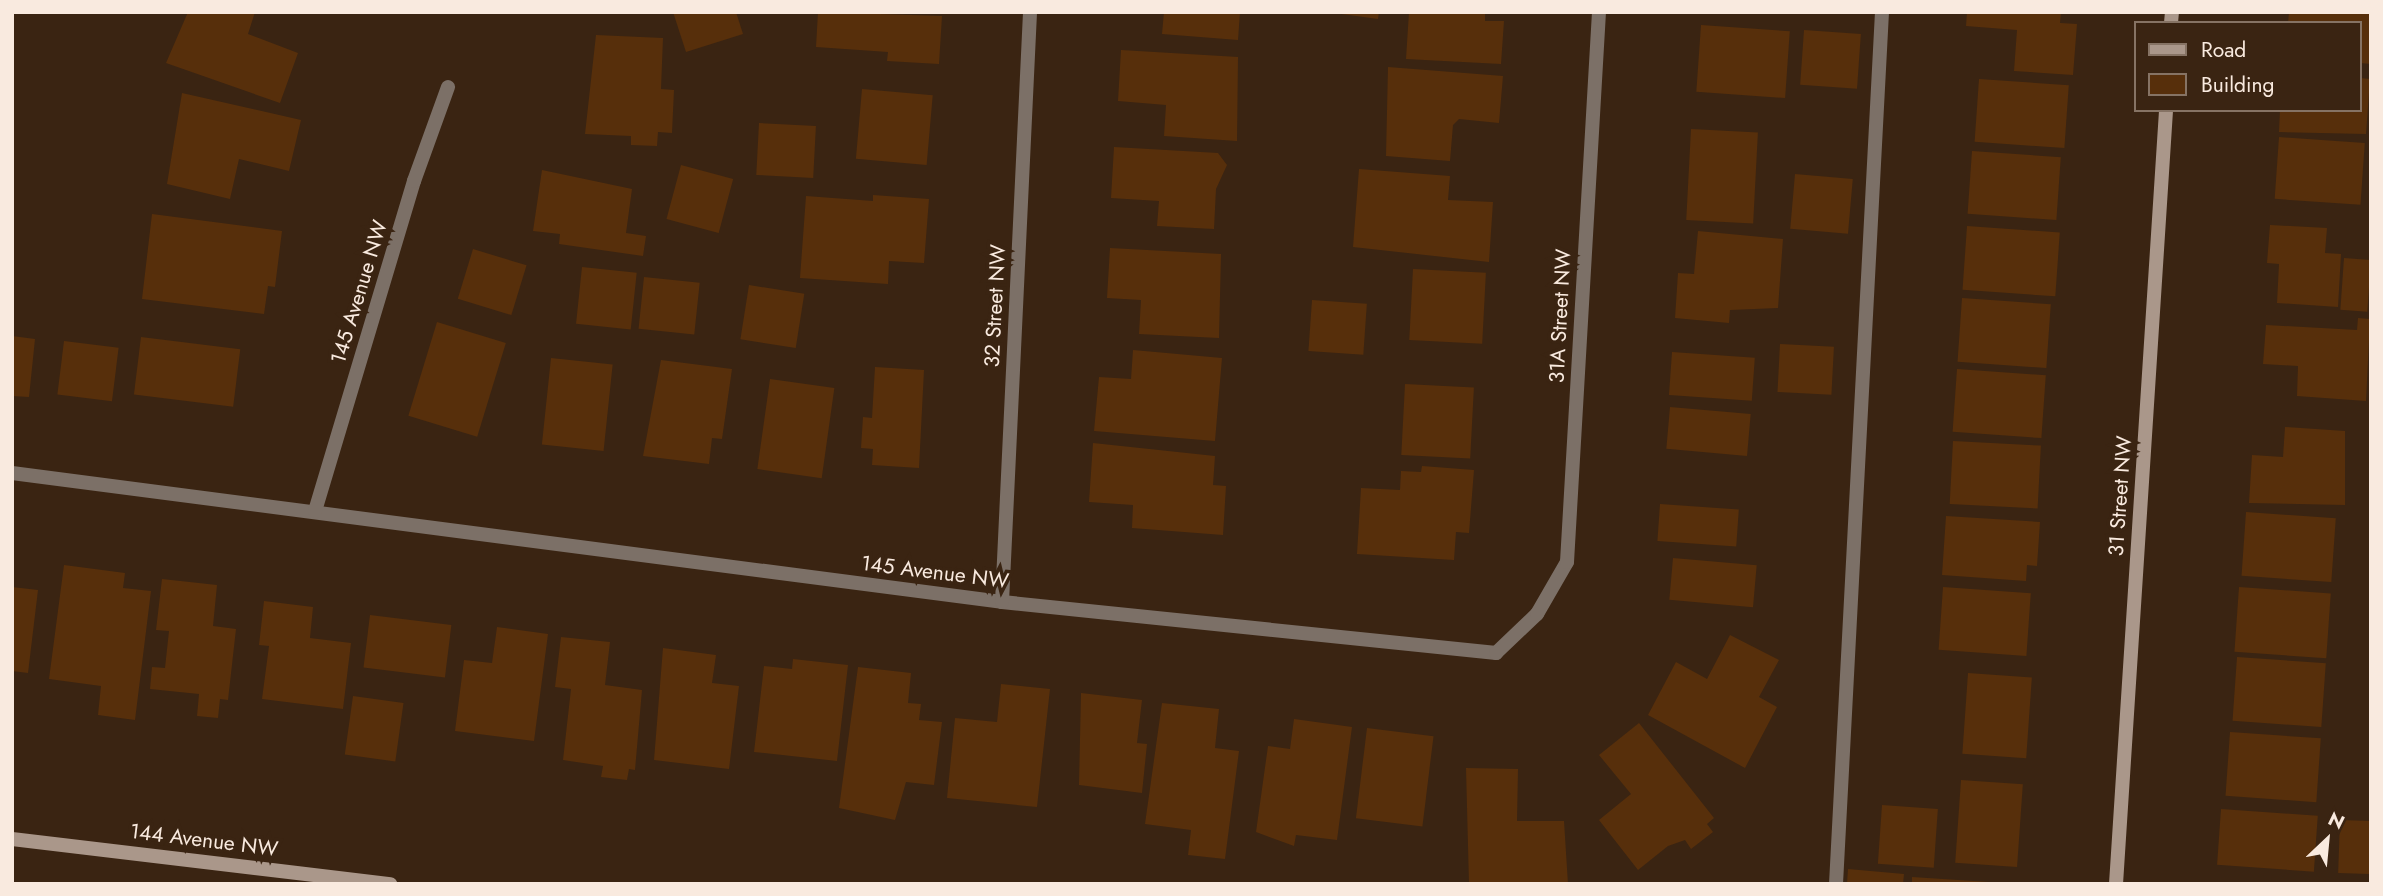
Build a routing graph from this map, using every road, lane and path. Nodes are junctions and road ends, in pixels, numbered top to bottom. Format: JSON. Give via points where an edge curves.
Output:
{"nodes":[{"id":1,"x":1030,"y":12,"type":"edge"},
{"id":2,"x":1599,"y":12,"type":"edge"},
{"id":3,"x":1882,"y":12,"type":"edge"},
{"id":4,"x":448,"y":87,"type":"dead end"},
{"id":5,"x":2166,"y":112,"type":"edge"},
{"id":6,"x":12,"y":473,"type":"edge"},
{"id":7,"x":315,"y":511,"type":"junction"},
{"id":8,"x":1002,"y":602,"type":"junction"},
{"id":9,"x":1537,"y":614,"type":"joint"},
{"id":10,"x":12,"y":839,"type":"edge"},
{"id":11,"x":390,"y":884,"type":"edge"},
{"id":12,"x":1836,"y":884,"type":"edge"},
{"id":13,"x":2116,"y":884,"type":"edge"}],
"edges":[{"from":1,"to":8,"type":"street","name":"32 Street NW"},
{"from":2,"to":9,"type":"street","name":"31A Street NW","via":[[1567,562]]},
{"from":3,"to":12,"type":"street"},
{"from":4,"to":7,"type":"street","name":"145 Avenue NW","via":[[414,181]]},
{"from":5,"to":13,"type":"street","name":"31 Street NW"},
{"from":6,"to":7,"type":"street","name":"145 Avenue NW"},
{"from":7,"to":8,"type":"street","name":"145 Avenue NW"},
{"from":8,"to":9,"type":"street","name":"145 Avenue NW","via":[[1496,653]]},
{"from":10,"to":11,"type":"street","name":"144 Avenue NW"}]}
